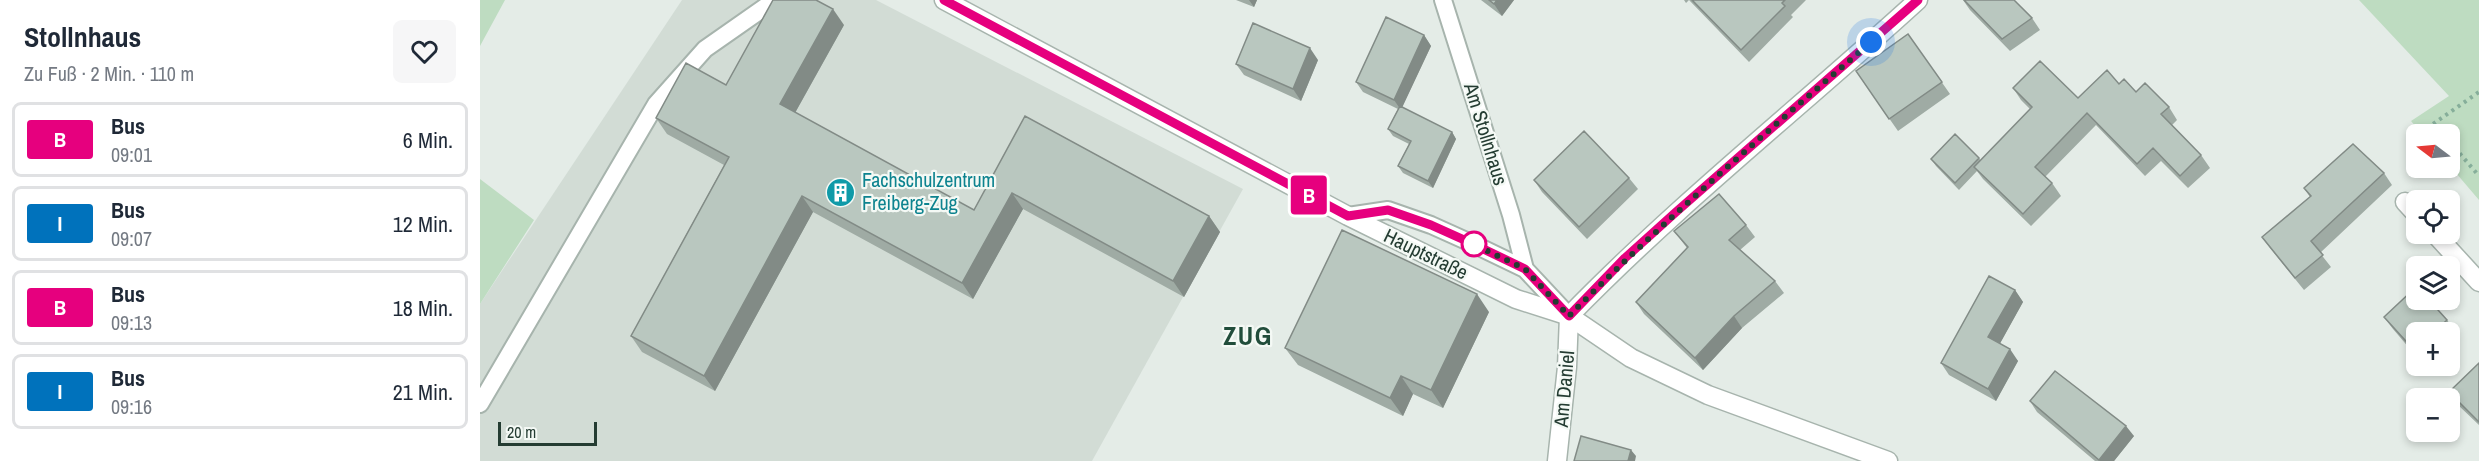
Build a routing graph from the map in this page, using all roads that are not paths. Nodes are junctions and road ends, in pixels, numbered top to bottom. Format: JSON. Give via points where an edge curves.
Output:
{"nodes":[{"id":1,"x":775,"y":0,"type":"edge"},
{"id":2,"x":944,"y":0,"type":"edge"},
{"id":3,"x":1443,"y":0,"type":"edge"},
{"id":4,"x":1918,"y":0,"type":"edge"},
{"id":5,"x":1348,"y":216,"type":"junction"},
{"id":6,"x":2444,"y":244,"type":"edge"},
{"id":7,"x":1525,"y":269,"type":"junction"},
{"id":8,"x":2479,"y":282,"type":"edge"},
{"id":9,"x":1569,"y":316,"type":"junction"},
{"id":10,"x":480,"y":404,"type":"edge"},
{"id":11,"x":1557,"y":461,"type":"edge"},
{"id":12,"x":1888,"y":461,"type":"edge"}],
"edges":[{"from":1,"to":10,"type":"lane","via":[[705,49],[656,104]]},
{"from":2,"to":5,"type":"street","name":"Hauptstraße"},
{"from":3,"to":7,"type":"lane","name":"Am Stollnhaus"},
{"from":4,"to":9,"type":"street","via":[[1625,258]]},
{"from":5,"to":7,"type":"lane","via":[[1388,210],[1431,225]]},
{"from":5,"to":9,"type":"street","name":"Hauptstraße","via":[[1516,299]]},
{"from":6,"to":8,"type":"street"},
{"from":7,"to":9,"type":"lane"},
{"from":9,"to":11,"type":"street","name":"Am Daniel"},
{"from":9,"to":12,"type":"street","name":"Hauptstraße","via":[[1631,358],[1708,395]]}]}
